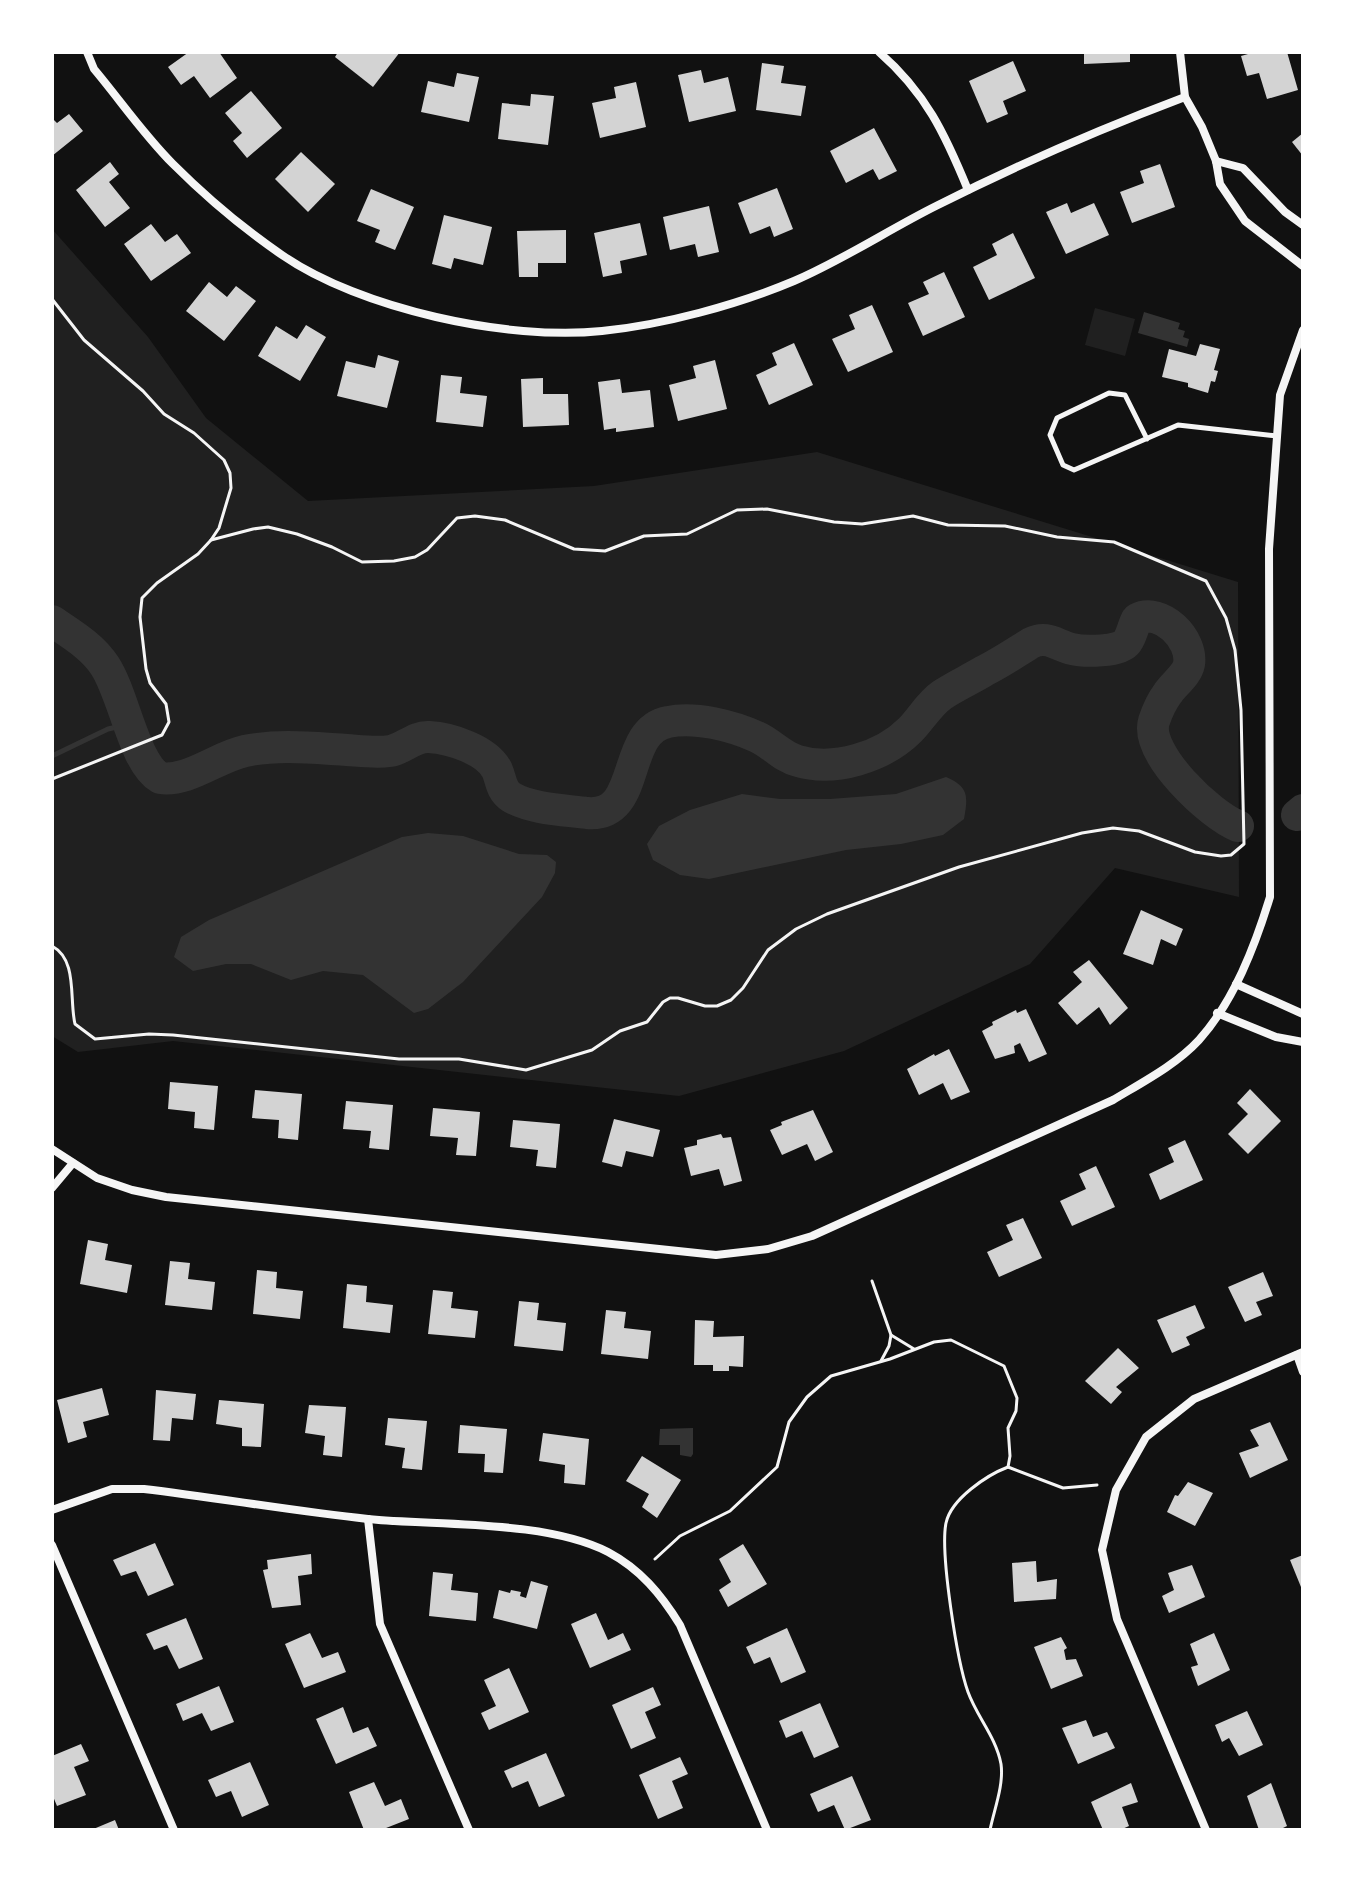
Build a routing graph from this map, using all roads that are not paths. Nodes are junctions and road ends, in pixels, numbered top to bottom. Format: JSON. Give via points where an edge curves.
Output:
{"nodes":[{"id":1,"x":87,"y":52,"type":"edge"},
{"id":2,"x":879,"y":52,"type":"edge"},
{"id":3,"x":1180,"y":52,"type":"edge"},
{"id":4,"x":1185,"y":97,"type":"junction"},
{"id":5,"x":1216,"y":161,"type":"junction"},
{"id":6,"x":968,"y":190,"type":"junction"},
{"id":7,"x":1303,"y":225,"type":"edge"},
{"id":8,"x":1303,"y":266,"type":"edge"},
{"id":9,"x":1303,"y":330,"type":"edge"},
{"id":10,"x":1277,"y":436,"type":"junction"},
{"id":11,"x":1147,"y":439,"type":"junction"},
{"id":12,"x":1236,"y":984,"type":"junction"},
{"id":13,"x":1217,"y":1013,"type":"junction"},
{"id":14,"x":1303,"y":1014,"type":"edge"},
{"id":15,"x":1303,"y":1042,"type":"edge"},
{"id":16,"x":52,"y":1149,"type":"edge"},
{"id":17,"x":73,"y":1163,"type":"junction"},
{"id":18,"x":52,"y":1188,"type":"edge"},
{"id":19,"x":1300,"y":1354,"type":"edge"},
{"id":20,"x":1303,"y":1372,"type":"edge"},
{"id":21,"x":52,"y":1510,"type":"edge"},
{"id":22,"x":368,"y":1519,"type":"junction"},
{"id":23,"x":52,"y":1545,"type":"edge"},
{"id":24,"x":174,"y":1830,"type":"edge"},
{"id":25,"x":469,"y":1830,"type":"edge"},
{"id":26,"x":767,"y":1830,"type":"edge"},
{"id":27,"x":1206,"y":1830,"type":"edge"}],
"edges":[{"from":1,"to":6,"type":"street","via":[[94,69],[172,164],[285,257],[338,287],[375,300],[493,327],[602,331],[727,305],[795,281]]},
{"from":2,"to":6,"type":"street","via":[[933,112]]},
{"from":3,"to":4,"type":"street"},
{"from":4,"to":5,"type":"street"},
{"from":4,"to":6,"type":"street"},
{"from":5,"to":7,"type":"street","via":[[1243,168]]},
{"from":5,"to":8,"type":"street","via":[[1220,184],[1245,221]]},
{"from":9,"to":10,"type":"street","via":[[1280,395]]},
{"from":10,"to":11,"type":"lane","via":[[1178,425]]},
{"from":10,"to":12,"type":"street","via":[[1269,549],[1270,897]]},
{"from":11,"to":11,"type":"lane","via":[[1074,470],[1063,465],[1050,435],[1057,418],[1109,393],[1125,395]]},
{"from":12,"to":13,"type":"street"},
{"from":12,"to":14,"type":"street"},
{"from":13,"to":15,"type":"street"},
{"from":13,"to":17,"type":"street","via":[[1198,1041],[1113,1100],[812,1236],[768,1249],[716,1255],[166,1197],[97,1178]]},
{"from":16,"to":17,"type":"street"},
{"from":17,"to":18,"type":"street"},
{"from":19,"to":20,"type":"street"},
{"from":19,"to":27,"type":"street","via":[[1194,1399],[1146,1437],[1116,1490],[1102,1550],[1117,1619]]},
{"from":21,"to":22,"type":"street","via":[[112,1489],[144,1489]]},
{"from":22,"to":25,"type":"street","via":[[380,1624]]},
{"from":22,"to":26,"type":"street","via":[[565,1536],[607,1552],[644,1577],[680,1625]]},
{"from":23,"to":24,"type":"street"}]}
